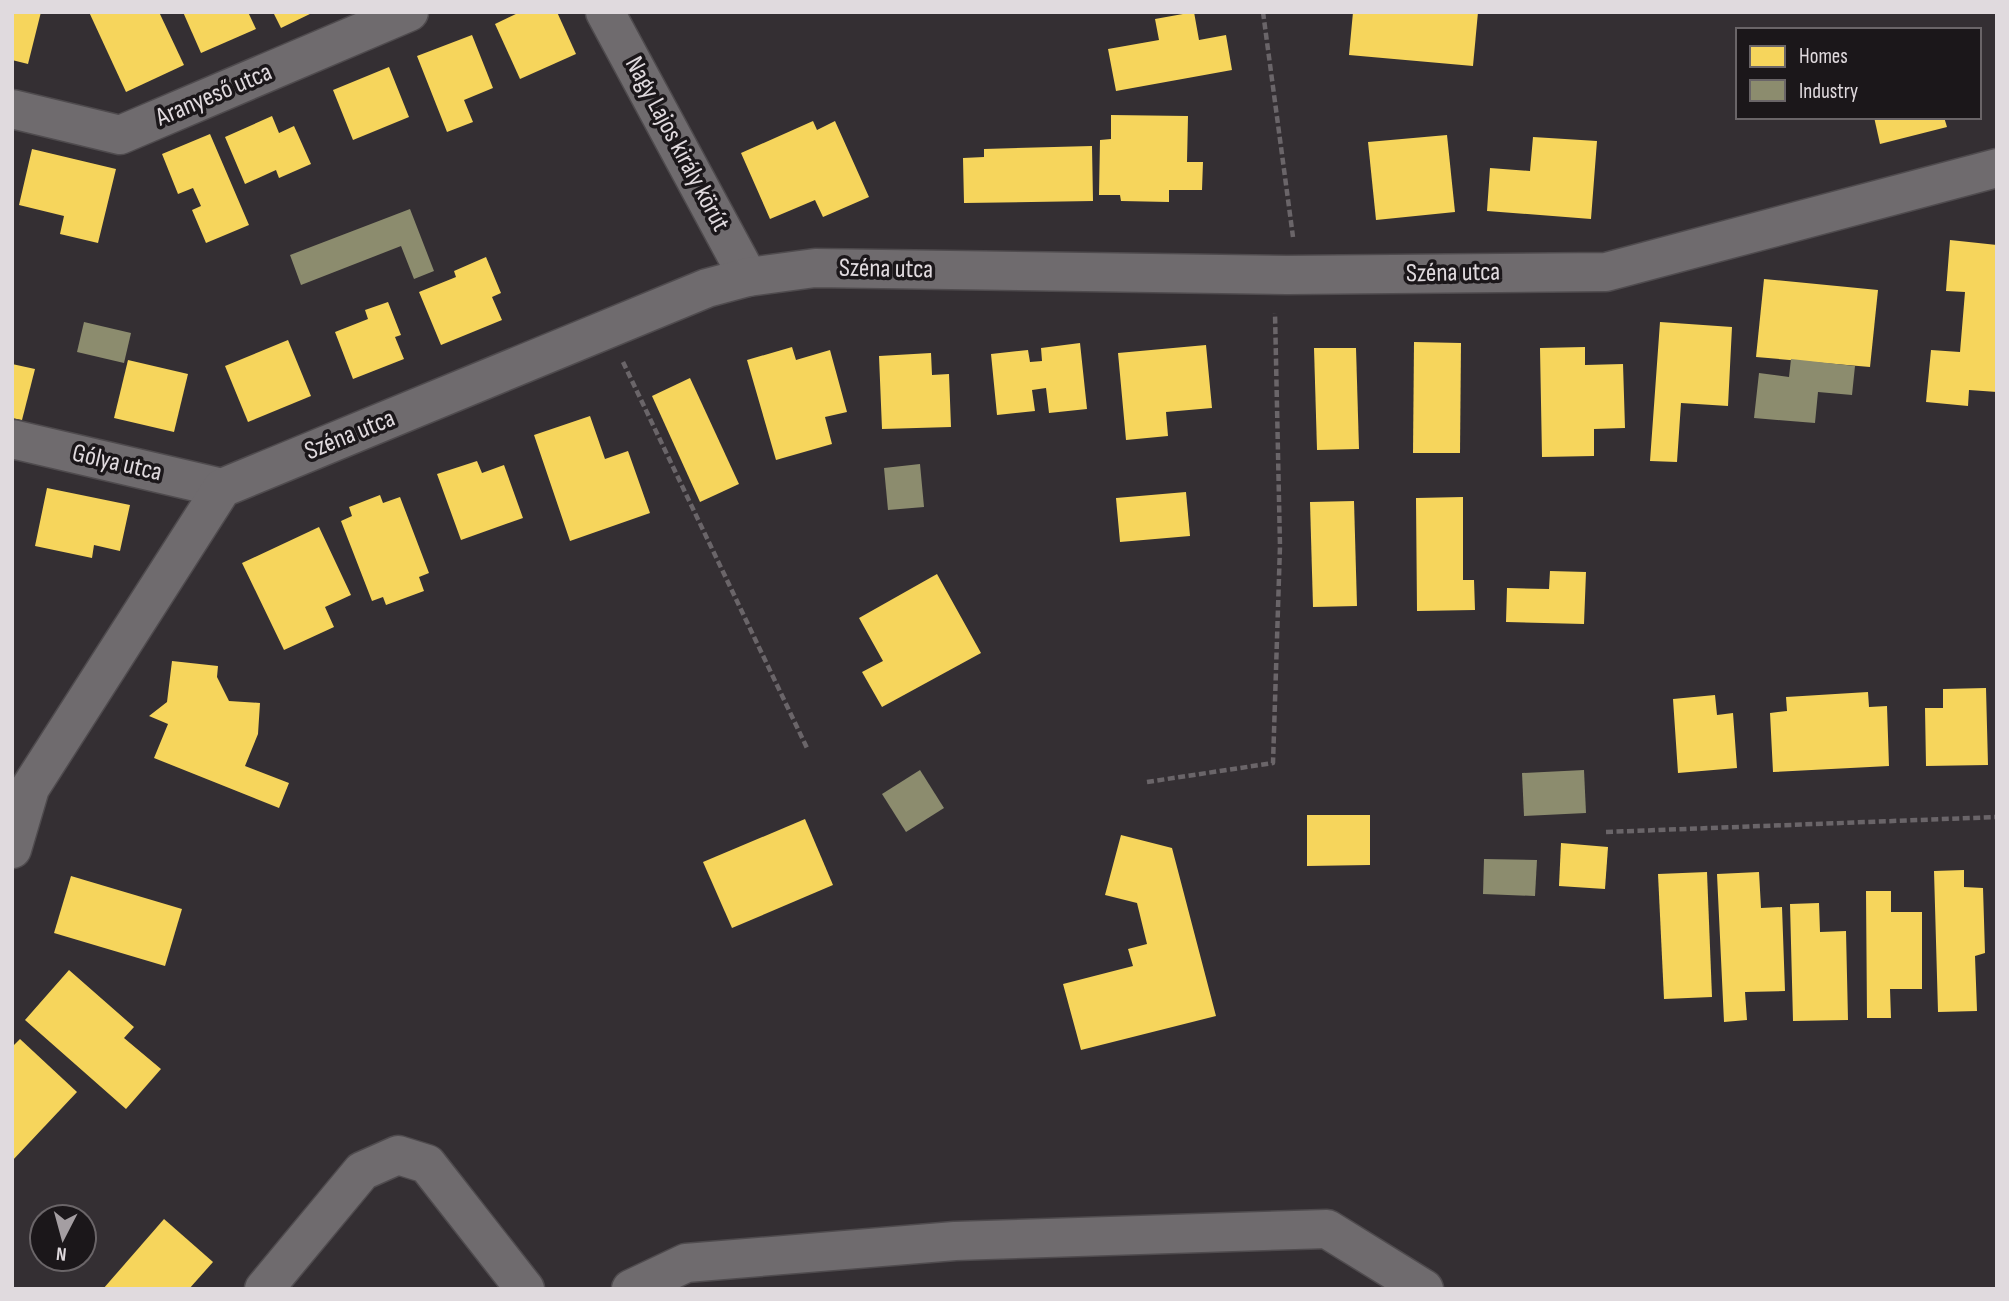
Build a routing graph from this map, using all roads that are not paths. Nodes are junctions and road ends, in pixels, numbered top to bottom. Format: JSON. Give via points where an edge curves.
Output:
{"nodes":[{"id":1,"x":410,"y":12,"type":"edge"},
{"id":2,"x":606,"y":12,"type":"edge"},
{"id":3,"x":12,"y":109,"type":"edge"},
{"id":4,"x":1997,"y":167,"type":"edge"},
{"id":5,"x":748,"y":277,"type":"junction"},
{"id":6,"x":12,"y":439,"type":"edge"},
{"id":7,"x":222,"y":488,"type":"junction"},
{"id":8,"x":21,"y":786,"type":"edge"},
{"id":9,"x":12,"y":849,"type":"edge"},
{"id":10,"x":269,"y":1283,"type":"edge"},
{"id":11,"x":524,"y":1289,"type":"edge"},
{"id":12,"x":631,"y":1289,"type":"edge"},
{"id":13,"x":1424,"y":1289,"type":"edge"}],
"edges":[{"from":1,"to":3,"type":"street","name":"Aranyeső utca","via":[[120,135]]},
{"from":2,"to":5,"type":"street","name":"Nagy Lajos király körút"},
{"from":4,"to":5,"type":"street","name":"Széna utca","via":[[1606,272],[1287,275],[815,268]]},
{"from":5,"to":7,"type":"street","name":"Széna utca","via":[[707,288]]},
{"from":6,"to":7,"type":"street","name":"Gólya utca"},
{"from":7,"to":8,"type":"street"},
{"from":8,"to":9,"type":"street"},
{"from":10,"to":11,"type":"street","via":[[362,1171],[398,1155],[427,1164]]},
{"from":12,"to":13,"type":"street","via":[[699,1262],[955,1241],[1327,1229]]}]}
